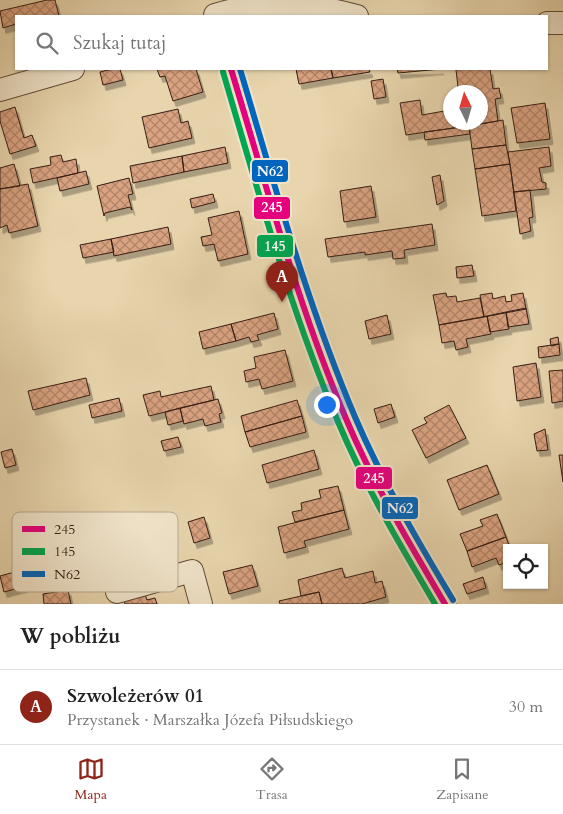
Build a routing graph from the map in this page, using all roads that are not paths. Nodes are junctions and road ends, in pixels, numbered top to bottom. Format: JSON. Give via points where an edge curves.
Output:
{"nodes":[{"id":1,"x":213,"y":10,"type":"edge"},
{"id":2,"x":352,"y":15,"type":"edge"},
{"id":3,"x":548,"y":23,"type":"edge"},
{"id":4,"x":563,"y":23,"type":"edge"},
{"id":5,"x":70,"y":70,"type":"edge"},
{"id":6,"x":231,"y":70,"type":"edge"},
{"id":7,"x":0,"y":90,"type":"edge"},
{"id":8,"x":178,"y":575,"type":"edge"},
{"id":9,"x":201,"y":604,"type":"edge"},
{"id":10,"x":443,"y":604,"type":"edge"}],
"edges":[{"from":1,"to":2,"type":"street","via":[[289,3]]},
{"from":3,"to":4,"type":"street"},
{"from":5,"to":7,"type":"street"},
{"from":6,"to":10,"type":"street","via":[[326,369],[373,476]]},
{"from":8,"to":9,"type":"street","via":[[192,571]]}]}
